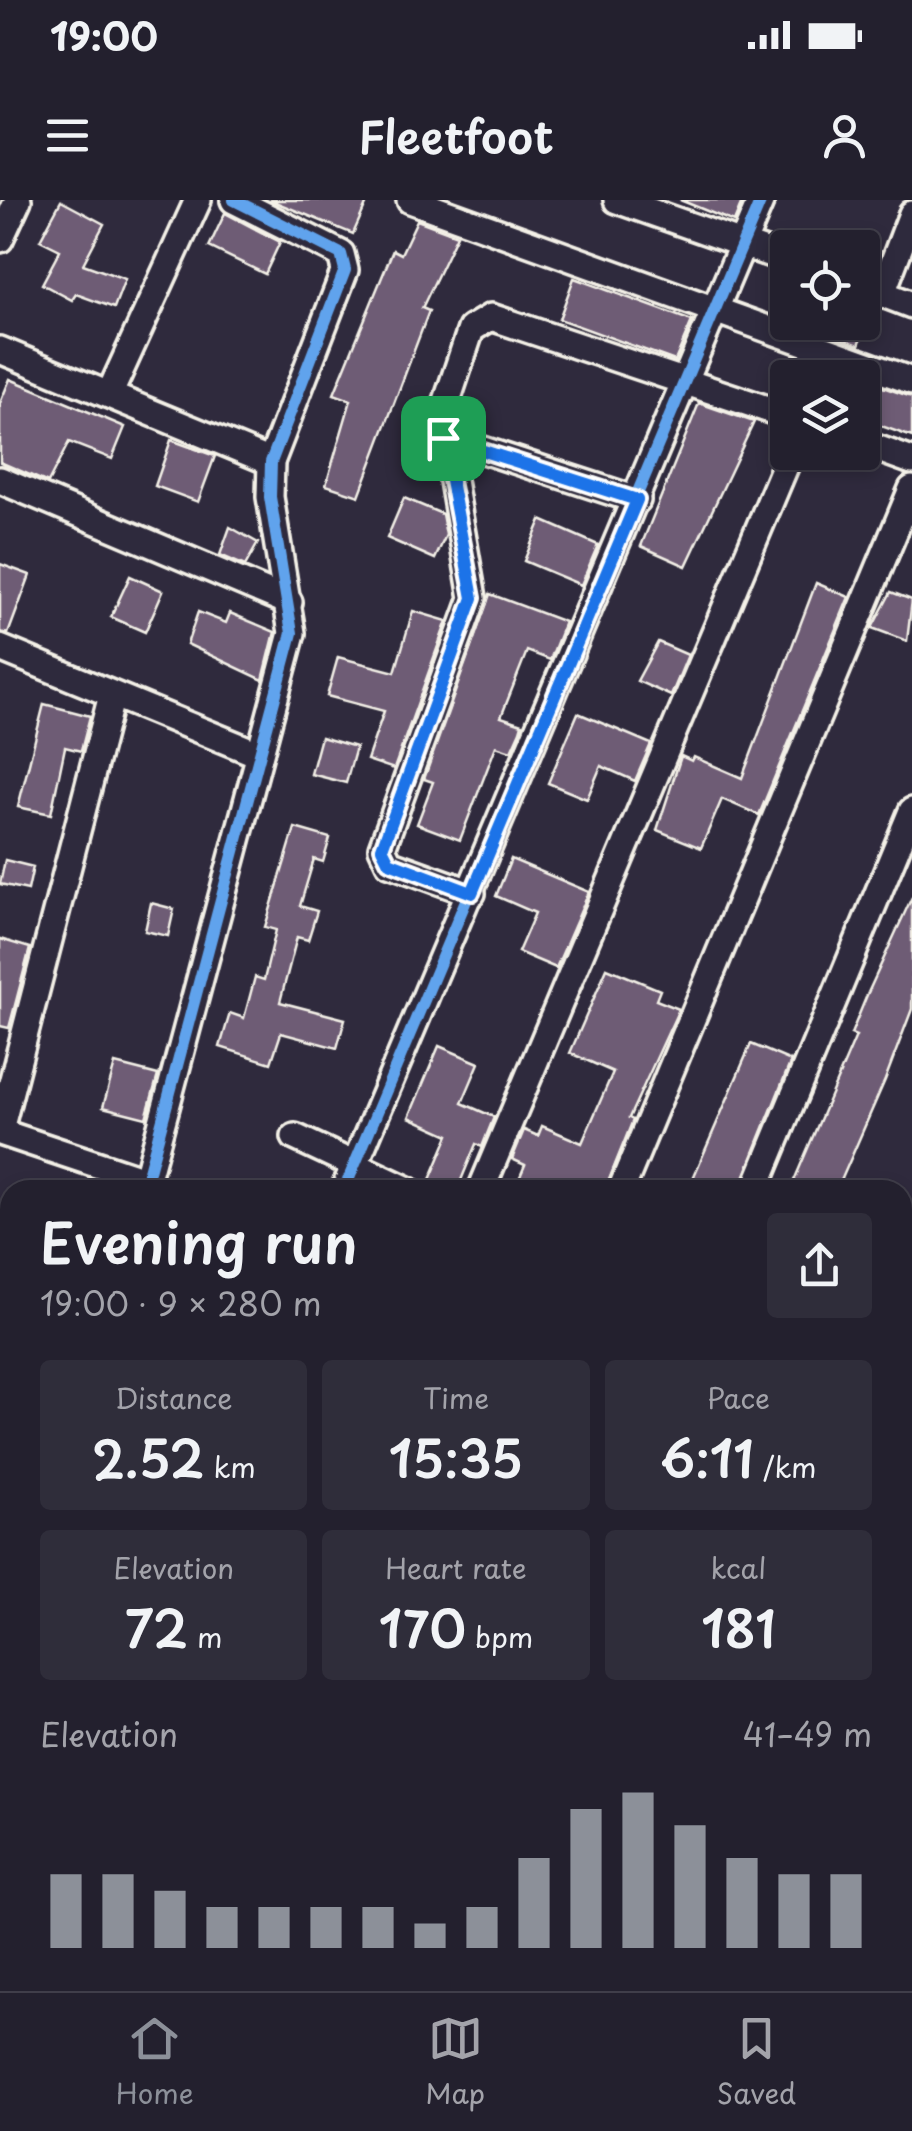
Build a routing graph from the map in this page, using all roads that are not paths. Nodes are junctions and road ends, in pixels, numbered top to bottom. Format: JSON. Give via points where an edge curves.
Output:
{"nodes":[{"id":1,"x":18,"y":200,"type":"edge"},
{"id":2,"x":198,"y":200,"type":"edge"},
{"id":3,"x":234,"y":200,"type":"edge"},
{"id":4,"x":410,"y":200,"type":"edge"},
{"id":5,"x":617,"y":200,"type":"edge"},
{"id":6,"x":761,"y":200,"type":"edge"},
{"id":7,"x":912,"y":214,"type":"edge"},
{"id":8,"x":0,"y":239,"type":"edge"},
{"id":9,"x":744,"y":245,"type":"junction"},
{"id":10,"x":770,"y":254,"type":"edge"},
{"id":11,"x":880,"y":274,"type":"edge"},
{"id":12,"x":880,"y":292,"type":"edge"},
{"id":13,"x":912,"y":305,"type":"edge"},
{"id":14,"x":716,"y":312,"type":"junction"},
{"id":15,"x":0,"y":350,"type":"edge"},
{"id":16,"x":688,"y":380,"type":"junction"},
{"id":17,"x":912,"y":382,"type":"edge"},
{"id":18,"x":110,"y":394,"type":"junction"},
{"id":19,"x":770,"y":410,"type":"edge"},
{"id":20,"x":443,"y":438,"type":"junction"},
{"id":21,"x":880,"y":449,"type":"edge"},
{"id":22,"x":912,"y":461,"type":"edge"},
{"id":23,"x":271,"y":462,"type":"junction"},
{"id":24,"x":784,"y":470,"type":"edge"},
{"id":25,"x":0,"y":480,"type":"edge"},
{"id":26,"x":912,"y":489,"type":"edge"},
{"id":27,"x":637,"y":500,"type":"junction"},
{"id":28,"x":289,"y":602,"type":"junction"},
{"id":29,"x":0,"y":648,"type":"edge"},
{"id":30,"x":112,"y":695,"type":"junction"},
{"id":31,"x":258,"y":754,"type":"junction"},
{"id":32,"x":912,"y":811,"type":"edge"},
{"id":33,"x":472,"y":893,"type":"junction"},
{"id":34,"x":0,"y":1131,"type":"edge"},
{"id":35,"x":294,"y":1136,"type":"dead end"},
{"id":36,"x":354,"y":1165,"type":"junction"},
{"id":37,"x":132,"y":1180,"type":"edge"},
{"id":38,"x":147,"y":1180,"type":"edge"},
{"id":39,"x":348,"y":1180,"type":"edge"},
{"id":40,"x":386,"y":1180,"type":"edge"},
{"id":41,"x":485,"y":1180,"type":"edge"},
{"id":42,"x":625,"y":1180,"type":"edge"},
{"id":43,"x":759,"y":1180,"type":"edge"}],
"edges":[{"from":1,"to":8,"type":"street"},
{"from":2,"to":18,"type":"street"},
{"from":3,"to":23,"type":"street","via":[[341,254],[344,270]]},
{"from":4,"to":14,"type":"street"},
{"from":5,"to":9,"type":"street"},
{"from":6,"to":9,"type":"street"},
{"from":7,"to":11,"type":"street"},
{"from":9,"to":10,"type":"street"},
{"from":9,"to":14,"type":"street"},
{"from":12,"to":13,"type":"street"},
{"from":14,"to":16,"type":"street"},
{"from":14,"to":17,"type":"street"},
{"from":15,"to":18,"type":"street"},
{"from":16,"to":19,"type":"street"},
{"from":16,"to":20,"type":"street","via":[[491,317],[471,329],[442,416]]},
{"from":16,"to":27,"type":"street"},
{"from":18,"to":23,"type":"street"},
{"from":20,"to":27,"type":"street"},
{"from":20,"to":33,"type":"street","via":[[473,598],[382,848],[389,862]]},
{"from":21,"to":22,"type":"street"},
{"from":23,"to":28,"type":"street","via":[[270,497]]},
{"from":24,"to":41,"type":"street"},
{"from":25,"to":28,"type":"street"},
{"from":26,"to":42,"type":"street"},
{"from":27,"to":33,"type":"street"},
{"from":28,"to":31,"type":"street","via":[[292,633]]},
{"from":29,"to":30,"type":"street"},
{"from":30,"to":31,"type":"street"},
{"from":30,"to":34,"type":"street"},
{"from":31,"to":38,"type":"street"},
{"from":32,"to":43,"type":"street"},
{"from":33,"to":36,"type":"street"},
{"from":34,"to":37,"type":"street"},
{"from":35,"to":36,"type":"street"},
{"from":36,"to":39,"type":"street"},
{"from":36,"to":40,"type":"street"}]}
